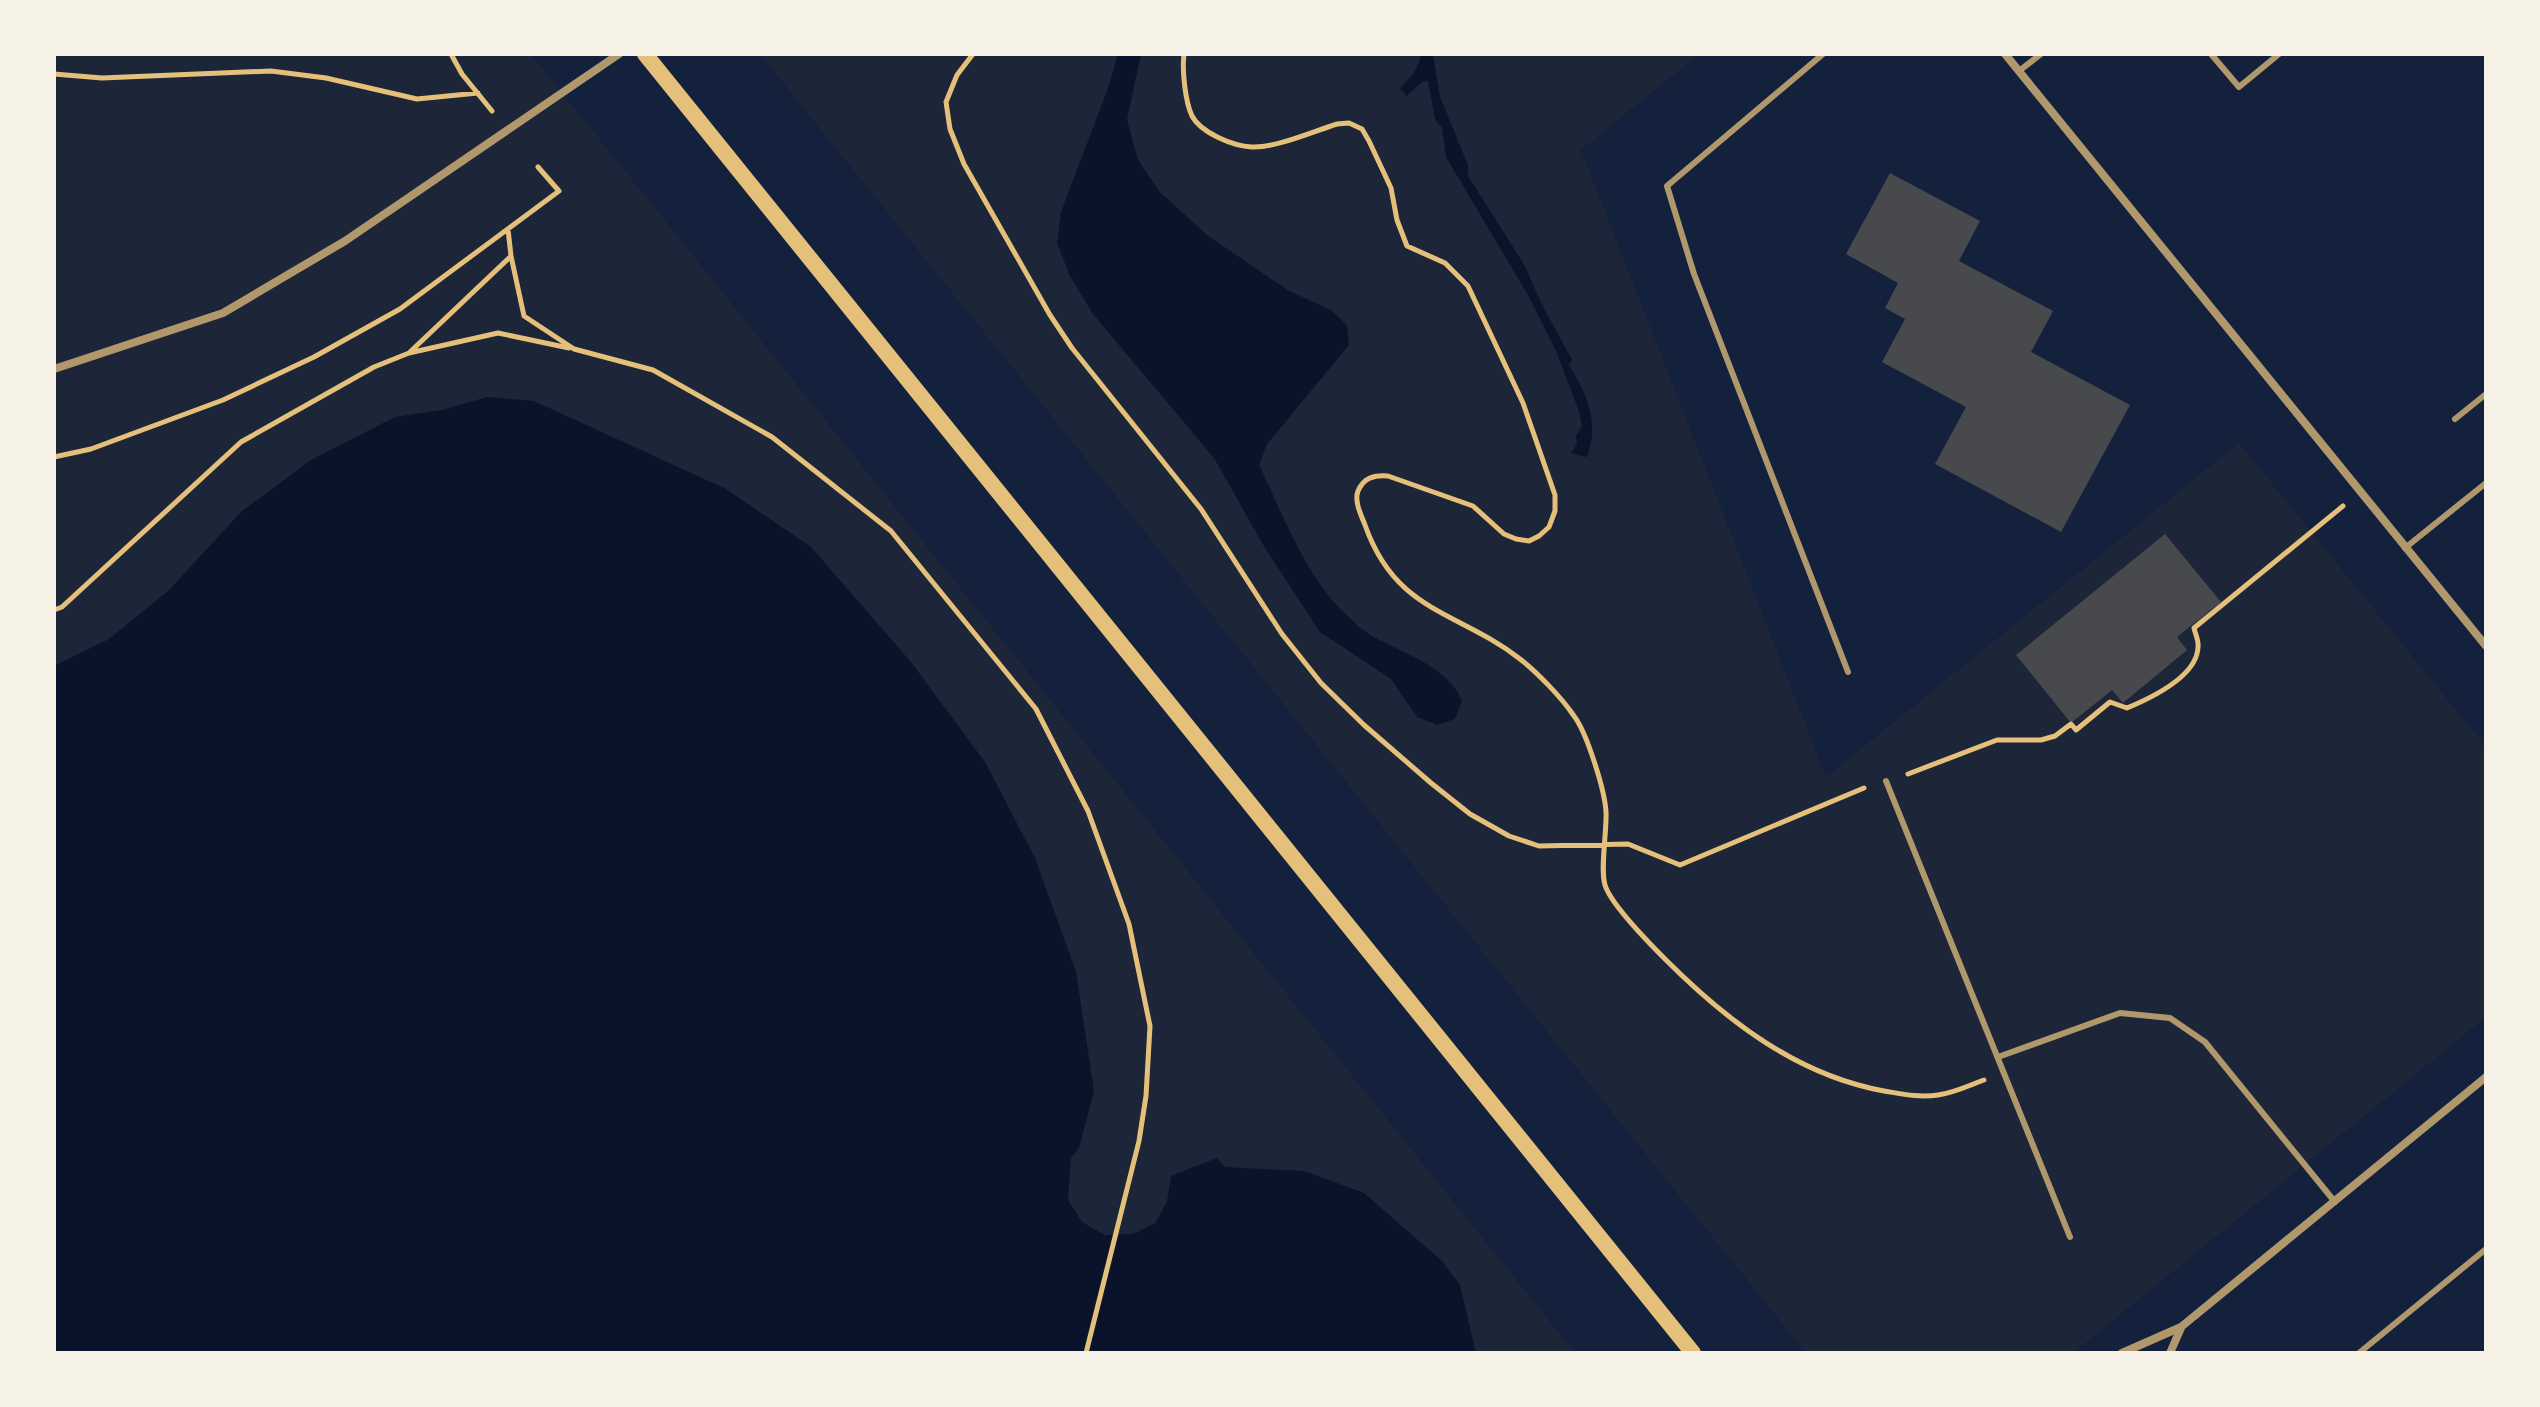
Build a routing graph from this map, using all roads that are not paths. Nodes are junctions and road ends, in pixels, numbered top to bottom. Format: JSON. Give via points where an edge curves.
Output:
{"nodes":[{"id":1,"x":619,"y":54,"type":"edge"},
{"id":2,"x":645,"y":54,"type":"edge"},
{"id":3,"x":1823,"y":54,"type":"edge"},
{"id":4,"x":2005,"y":54,"type":"edge"},
{"id":5,"x":2041,"y":54,"type":"edge"},
{"id":6,"x":2211,"y":54,"type":"edge"},
{"id":7,"x":2279,"y":54,"type":"edge"},
{"id":8,"x":2019,"y":71,"type":"junction"},
{"id":9,"x":54,"y":369,"type":"edge"},
{"id":10,"x":2486,"y":394,"type":"edge"},
{"id":11,"x":2455,"y":419,"type":"dead end"},
{"id":12,"x":2486,"y":483,"type":"edge"},
{"id":13,"x":2405,"y":548,"type":"junction"},
{"id":14,"x":2486,"y":646,"type":"edge"},
{"id":15,"x":1848,"y":672,"type":"dead end"},
{"id":16,"x":1886,"y":781,"type":"road end"},
{"id":17,"x":1998,"y":1057,"type":"junction"},
{"id":18,"x":2486,"y":1077,"type":"edge"},
{"id":19,"x":2335,"y":1202,"type":"junction"},
{"id":20,"x":2070,"y":1237,"type":"dead end"},
{"id":21,"x":2486,"y":1249,"type":"edge"},
{"id":22,"x":2181,"y":1327,"type":"junction"},
{"id":23,"x":1693,"y":1353,"type":"edge"},
{"id":24,"x":2122,"y":1353,"type":"edge"},
{"id":25,"x":2170,"y":1353,"type":"edge"},
{"id":26,"x":2359,"y":1353,"type":"edge"}],
"edges":[{"from":1,"to":9,"type":"street","via":[[345,241],[223,313]]},
{"from":2,"to":23,"type":"main road"},
{"from":3,"to":15,"type":"lane","via":[[1667,186],[1694,274]]},
{"from":4,"to":8,"type":"street"},
{"from":5,"to":8,"type":"lane"},
{"from":6,"to":7,"type":"lane","via":[[2239,87]]},
{"from":8,"to":13,"type":"street"},
{"from":10,"to":11,"type":"lane"},
{"from":12,"to":13,"type":"lane"},
{"from":13,"to":14,"type":"street"},
{"from":16,"to":17,"type":"lane"},
{"from":17,"to":19,"type":"lane","via":[[2120,1013],[2170,1018],[2205,1042]]},
{"from":17,"to":20,"type":"lane"},
{"from":18,"to":19,"type":"street"},
{"from":19,"to":22,"type":"street"},
{"from":21,"to":26,"type":"lane"},
{"from":22,"to":24,"type":"street"},
{"from":22,"to":25,"type":"street"}]}
